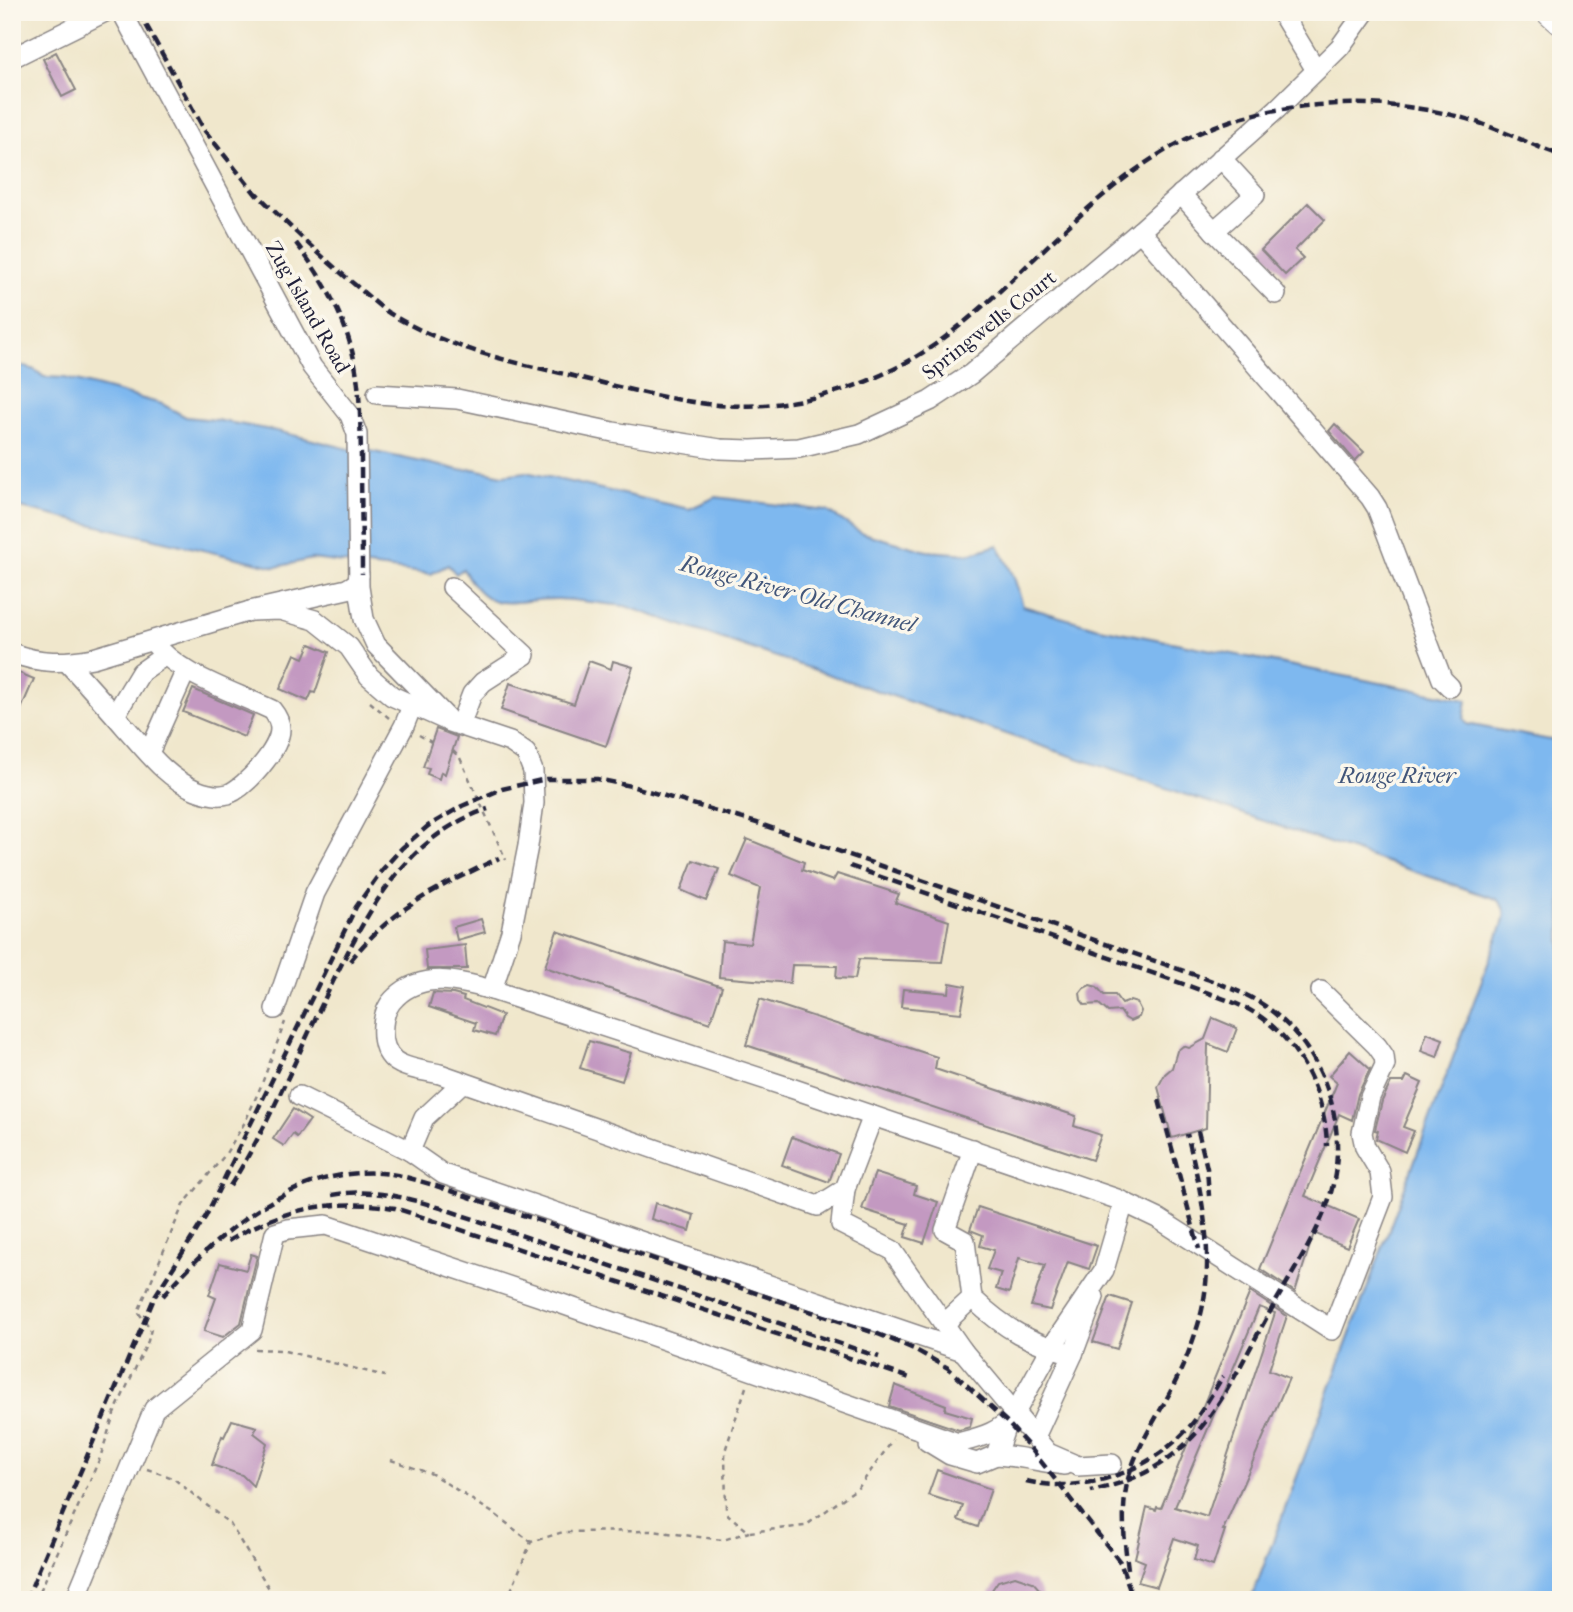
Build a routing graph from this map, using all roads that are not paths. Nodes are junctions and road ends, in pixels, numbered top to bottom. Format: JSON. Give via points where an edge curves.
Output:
{"nodes":[{"id":1,"x":105,"y":12,"type":"edge"},
{"id":2,"x":122,"y":12,"type":"edge"},
{"id":3,"x":1282,"y":12,"type":"edge"},
{"id":4,"x":1365,"y":12,"type":"edge"},
{"id":5,"x":1552,"y":12,"type":"edge"},
{"id":6,"x":1561,"y":20,"type":"edge"},
{"id":7,"x":12,"y":58,"type":"edge"},
{"id":8,"x":1317,"y":70,"type":"junction"},
{"id":9,"x":1221,"y":158,"type":"junction"},
{"id":10,"x":1181,"y":194,"type":"junction"},
{"id":11,"x":1140,"y":231,"type":"junction"},
{"id":12,"x":1214,"y":231,"type":"junction"},
{"id":13,"x":1276,"y":294,"type":"dead end"},
{"id":14,"x":377,"y":394,"type":"dead end"},
{"id":15,"x":359,"y":581,"type":"junction"},
{"id":16,"x":452,"y":587,"type":"dead end"},
{"id":17,"x":250,"y":611,"type":"junction"},
{"id":18,"x":158,"y":648,"type":"junction"},
{"id":19,"x":12,"y":653,"type":"edge"},
{"id":20,"x":68,"y":663,"type":"junction"},
{"id":21,"x":361,"y":664,"type":"junction"},
{"id":22,"x":186,"y":670,"type":"junction"},
{"id":23,"x":1450,"y":687,"type":"dead end"},
{"id":24,"x":412,"y":706,"type":"junction"},
{"id":25,"x":115,"y":715,"type":"junction"},
{"id":26,"x":455,"y":724,"type":"junction"},
{"id":27,"x":149,"y":753,"type":"junction"},
{"id":28,"x":492,"y":990,"type":"junction"},
{"id":29,"x":1321,"y":991,"type":"dead end"},
{"id":30,"x":281,"y":1014,"type":"road end"},
{"id":31,"x":463,"y":1083,"type":"junction"},
{"id":32,"x":299,"y":1096,"type":"dead end"},
{"id":33,"x":873,"y":1116,"type":"junction"},
{"id":34,"x":973,"y":1149,"type":"junction"},
{"id":35,"x":410,"y":1151,"type":"junction"},
{"id":36,"x":845,"y":1189,"type":"junction"},
{"id":37,"x":1124,"y":1202,"type":"junction"},
{"id":38,"x":1104,"y":1270,"type":"junction"},
{"id":39,"x":972,"y":1298,"type":"junction"},
{"id":40,"x":944,"y":1324,"type":"junction"},
{"id":41,"x":1051,"y":1348,"type":"junction"},
{"id":42,"x":963,"y":1351,"type":"junction"},
{"id":43,"x":1073,"y":1354,"type":"junction"},
{"id":44,"x":1011,"y":1418,"type":"junction"},
{"id":45,"x":896,"y":1423,"type":"junction"},
{"id":46,"x":1035,"y":1437,"type":"junction"},
{"id":47,"x":996,"y":1455,"type":"junction"},
{"id":48,"x":1112,"y":1464,"type":"dead end"},
{"id":49,"x":1078,"y":1466,"type":"junction"},
{"id":50,"x":75,"y":1600,"type":"edge"}],
"edges":[{"from":1,"to":7,"type":"street"},
{"from":2,"to":15,"type":"street","name":"Zug Island Road","via":[[308,360],[350,415],[357,434]]},
{"from":3,"to":8,"type":"street"},
{"from":4,"to":8,"type":"street","name":"Springwells Court"},
{"from":5,"to":6,"type":"highway"},
{"from":8,"to":9,"type":"street","name":"Springwells Court"},
{"from":9,"to":10,"type":"street","name":"Springwells Court"},
{"from":9,"to":12,"type":"street","via":[[1255,195]]},
{"from":10,"to":11,"type":"street","name":"Springwells Court"},
{"from":10,"to":12,"type":"street"},
{"from":11,"to":14,"type":"street","name":"Springwells Court","via":[[971,374],[930,401],[859,434],[827,442],[751,450],[694,446],[457,400]]},
{"from":11,"to":23,"type":"street","via":[[1370,497],[1442,679]]},
{"from":12,"to":13,"type":"street"},
{"from":15,"to":17,"type":"street","via":[[347,589]]},
{"from":15,"to":21,"type":"street"},
{"from":15,"to":26,"type":"street","via":[[364,619],[376,645]]},
{"from":16,"to":26,"type":"street","via":[[525,655],[483,682]]},
{"from":17,"to":18,"type":"street"},
{"from":17,"to":21,"type":"street","via":[[280,610],[315,620],[336,635]]},
{"from":18,"to":20,"type":"street"},
{"from":18,"to":22,"type":"street"},
{"from":18,"to":25,"type":"street"},
{"from":19,"to":20,"type":"street","via":[[42,662]]},
{"from":20,"to":25,"type":"street"},
{"from":21,"to":24,"type":"street","via":[[382,689]]},
{"from":22,"to":27,"type":"street"},
{"from":22,"to":27,"type":"street","via":[[272,710],[280,731],[276,745],[237,788],[213,796],[180,781]]},
{"from":24,"to":26,"type":"street"},
{"from":24,"to":30,"type":"street","via":[[315,893]]},
{"from":25,"to":27,"type":"street"},
{"from":26,"to":28,"type":"street","via":[[510,742],[526,753],[533,771],[534,803],[520,890]]},
{"from":28,"to":31,"type":"street","via":[[456,981],[415,983],[390,1003],[383,1018],[382,1037],[395,1061]]},
{"from":28,"to":33,"type":"street"},
{"from":29,"to":37,"type":"street","via":[[1377,1046],[1385,1065],[1370,1097],[1362,1133],[1380,1172],[1383,1197],[1332,1330],[1159,1219]]},
{"from":31,"to":35,"type":"street","via":[[424,1118]]},
{"from":31,"to":36,"type":"street","via":[[817,1206]]},
{"from":32,"to":35,"type":"street"},
{"from":33,"to":34,"type":"street"},
{"from":33,"to":36,"type":"street"},
{"from":34,"to":37,"type":"street"},
{"from":34,"to":39,"type":"street","via":[[944,1230],[965,1241]]},
{"from":35,"to":42,"type":"street","via":[[443,1174]]},
{"from":36,"to":40,"type":"street","via":[[841,1224],[892,1250]]},
{"from":37,"to":38,"type":"street"},
{"from":38,"to":41,"type":"street"},
{"from":38,"to":43,"type":"street"},
{"from":39,"to":40,"type":"street"},
{"from":39,"to":41,"type":"street","via":[[998,1323]]},
{"from":40,"to":42,"type":"street"},
{"from":41,"to":43,"type":"street"},
{"from":41,"to":44,"type":"street"},
{"from":42,"to":44,"type":"street"},
{"from":43,"to":46,"type":"street"},
{"from":44,"to":45,"type":"street","via":[[990,1435],[958,1443]]},
{"from":44,"to":46,"type":"street"},
{"from":44,"to":47,"type":"street"},
{"from":45,"to":47,"type":"street","via":[[950,1455],[977,1464]]},
{"from":45,"to":50,"type":"street","via":[[326,1225],[275,1233],[252,1330],[154,1409]]},
{"from":46,"to":49,"type":"street","via":[[1048,1453]]},
{"from":47,"to":49,"type":"street"},
{"from":48,"to":49,"type":"street"}]}
